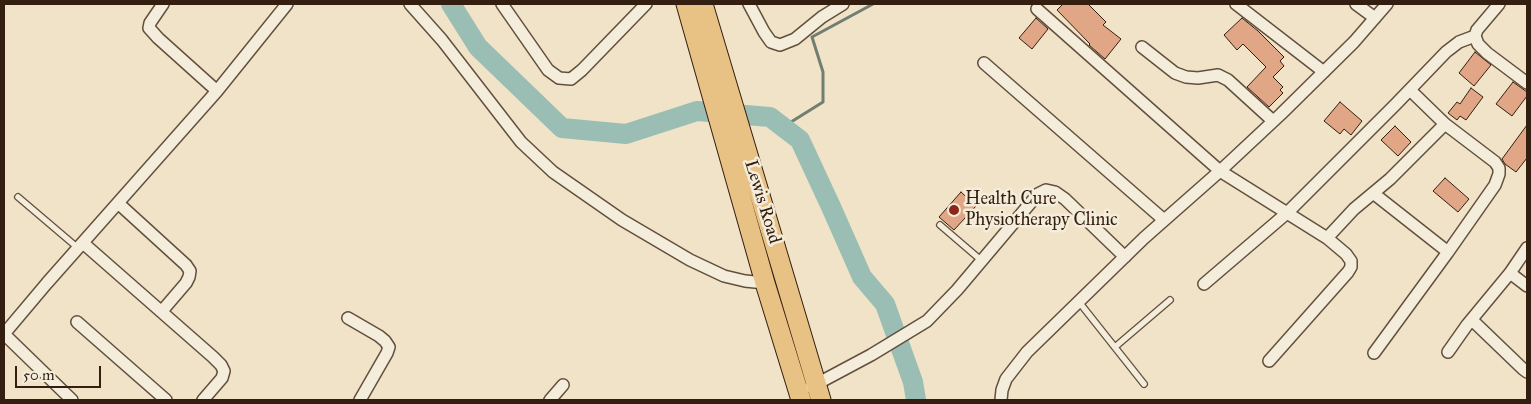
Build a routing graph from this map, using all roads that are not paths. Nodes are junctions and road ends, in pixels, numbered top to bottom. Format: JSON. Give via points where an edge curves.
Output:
{"nodes":[{"id":1,"x":163,"y":4,"type":"edge"},
{"id":2,"x":287,"y":4,"type":"edge"},
{"id":3,"x":410,"y":4,"type":"edge"},
{"id":4,"x":502,"y":4,"type":"edge"},
{"id":5,"x":646,"y":4,"type":"edge"},
{"id":6,"x":686,"y":4,"type":"edge"},
{"id":7,"x":703,"y":4,"type":"edge"},
{"id":8,"x":749,"y":4,"type":"edge"},
{"id":9,"x":843,"y":4,"type":"edge"},
{"id":10,"x":1236,"y":4,"type":"edge"},
{"id":11,"x":1356,"y":4,"type":"edge"},
{"id":12,"x":1387,"y":4,"type":"edge"},
{"id":13,"x":1496,"y":5,"type":"edge"},
{"id":14,"x":1037,"y":9,"type":"dead end"},
{"id":15,"x":1375,"y":18,"type":"junction"},
{"id":16,"x":1475,"y":36,"type":"junction"},
{"id":17,"x":1142,"y":47,"type":"dead end"},
{"id":18,"x":984,"y":63,"type":"dead end"},
{"id":19,"x":1324,"y":72,"type":"junction"},
{"id":20,"x":1527,"y":84,"type":"edge"},
{"id":21,"x":1410,"y":90,"type":"junction"},
{"id":22,"x":216,"y":91,"type":"junction"},
{"id":23,"x":1273,"y":121,"type":"junction"},
{"id":24,"x":1445,"y":124,"type":"junction"},
{"id":25,"x":1220,"y":171,"type":"junction"},
{"id":26,"x":1373,"y":193,"type":"junction"},
{"id":27,"x":18,"y":197,"type":"dead end"},
{"id":28,"x":118,"y":203,"type":"junction"},
{"id":29,"x":1287,"y":213,"type":"junction"},
{"id":30,"x":1164,"y":220,"type":"junction"},
{"id":31,"x":940,"y":226,"type":"dead end"},
{"id":32,"x":1327,"y":238,"type":"junction"},
{"id":33,"x":80,"y":246,"type":"junction"},
{"id":34,"x":1527,"y":248,"type":"edge"},
{"id":35,"x":1448,"y":252,"type":"junction"},
{"id":36,"x":1125,"y":257,"type":"junction"},
{"id":37,"x":982,"y":261,"type":"junction"},
{"id":38,"x":1510,"y":273,"type":"junction"},
{"id":39,"x":763,"y":274,"type":"junction"},
{"id":40,"x":1204,"y":284,"type":"dead end"},
{"id":41,"x":1527,"y":286,"type":"edge"},
{"id":42,"x":1170,"y":300,"type":"dead end"},
{"id":43,"x":1079,"y":302,"type":"junction"},
{"id":44,"x":162,"y":311,"type":"junction"},
{"id":45,"x":348,"y":318,"type":"dead end"},
{"id":46,"x":1472,"y":320,"type":"junction"},
{"id":47,"x":77,"y":322,"type":"dead end"},
{"id":48,"x":4,"y":334,"type":"edge"},
{"id":49,"x":1115,"y":348,"type":"junction"},
{"id":50,"x":1448,"y":352,"type":"dead end"},
{"id":51,"x":1374,"y":353,"type":"dead end"},
{"id":52,"x":1269,"y":361,"type":"dead end"},
{"id":53,"x":1527,"y":372,"type":"edge"},
{"id":54,"x":1144,"y":384,"type":"dead end"},
{"id":55,"x":563,"y":385,"type":"dead end"},
{"id":56,"x":819,"y":392,"type":"edge"},
{"id":57,"x":798,"y":398,"type":"edge"},
{"id":58,"x":207,"y":399,"type":"edge"},
{"id":59,"x":72,"y":400,"type":"edge"},
{"id":60,"x":166,"y":400,"type":"edge"},
{"id":61,"x":360,"y":400,"type":"edge"},
{"id":62,"x":550,"y":400,"type":"edge"},
{"id":63,"x":1001,"y":400,"type":"edge"}],
"edges":[{"from":1,"to":22,"type":"street","via":[[149,28]]},
{"from":2,"to":22,"type":"street"},
{"from":3,"to":39,"type":"street","via":[[521,142],[553,172],[622,220],[690,260],[724,276],[745,281]]},
{"from":4,"to":5,"type":"street","via":[[548,70],[560,78],[571,79]]},
{"from":6,"to":39,"type":"main road","name":"Lewis Road"},
{"from":7,"to":56,"type":"main road","name":"Lewis Road"},
{"from":8,"to":9,"type":"street","via":[[771,42],[780,45],[795,39]]},
{"from":10,"to":19,"type":"street"},
{"from":11,"to":15,"type":"street"},
{"from":12,"to":15,"type":"street"},
{"from":13,"to":16,"type":"street"},
{"from":14,"to":25,"type":"street"},
{"from":15,"to":19,"type":"street"},
{"from":16,"to":20,"type":"street","via":[[1487,53]]},
{"from":16,"to":21,"type":"street","via":[[1446,52]]},
{"from":17,"to":23,"type":"street","via":[[1175,73],[1198,78],[1218,75],[1228,80]]},
{"from":18,"to":30,"type":"street"},
{"from":19,"to":23,"type":"street"},
{"from":21,"to":24,"type":"street"},
{"from":21,"to":29,"type":"street"},
{"from":22,"to":28,"type":"street"},
{"from":23,"to":25,"type":"street"},
{"from":24,"to":26,"type":"street"},
{"from":24,"to":35,"type":"street","via":[[1499,168],[1495,184]]},
{"from":25,"to":29,"type":"street"},
{"from":25,"to":30,"type":"street"},
{"from":26,"to":32,"type":"street"},
{"from":26,"to":35,"type":"street"},
{"from":27,"to":33,"type":"lane"},
{"from":28,"to":33,"type":"street"},
{"from":28,"to":44,"type":"street","via":[[190,271],[186,283]]},
{"from":29,"to":32,"type":"street"},
{"from":29,"to":40,"type":"street"},
{"from":30,"to":36,"type":"street"},
{"from":31,"to":37,"type":"lane"},
{"from":32,"to":52,"type":"street","via":[[1346,254],[1351,267]]},
{"from":33,"to":44,"type":"street"},
{"from":33,"to":48,"type":"street"},
{"from":34,"to":38,"type":"street"},
{"from":35,"to":51,"type":"street"},
{"from":36,"to":37,"type":"street","via":[[1066,199],[1046,190],[1038,194]]},
{"from":36,"to":43,"type":"street"},
{"from":37,"to":56,"type":"street","via":[[926,321]]},
{"from":38,"to":41,"type":"street"},
{"from":38,"to":46,"type":"street"},
{"from":39,"to":57,"type":"main road","name":"Lewis Road"},
{"from":42,"to":49,"type":"lane"},
{"from":43,"to":49,"type":"lane"},
{"from":43,"to":63,"type":"street","via":[[1012,370],[1002,390]]},
{"from":44,"to":58,"type":"street","via":[[224,370]]},
{"from":45,"to":61,"type":"street","via":[[379,336],[389,347]]},
{"from":46,"to":50,"type":"street"},
{"from":46,"to":53,"type":"street"},
{"from":47,"to":60,"type":"street"},
{"from":48,"to":59,"type":"street"},
{"from":49,"to":54,"type":"lane"},
{"from":55,"to":62,"type":"street"},
{"from":56,"to":57,"type":"street"}]}
